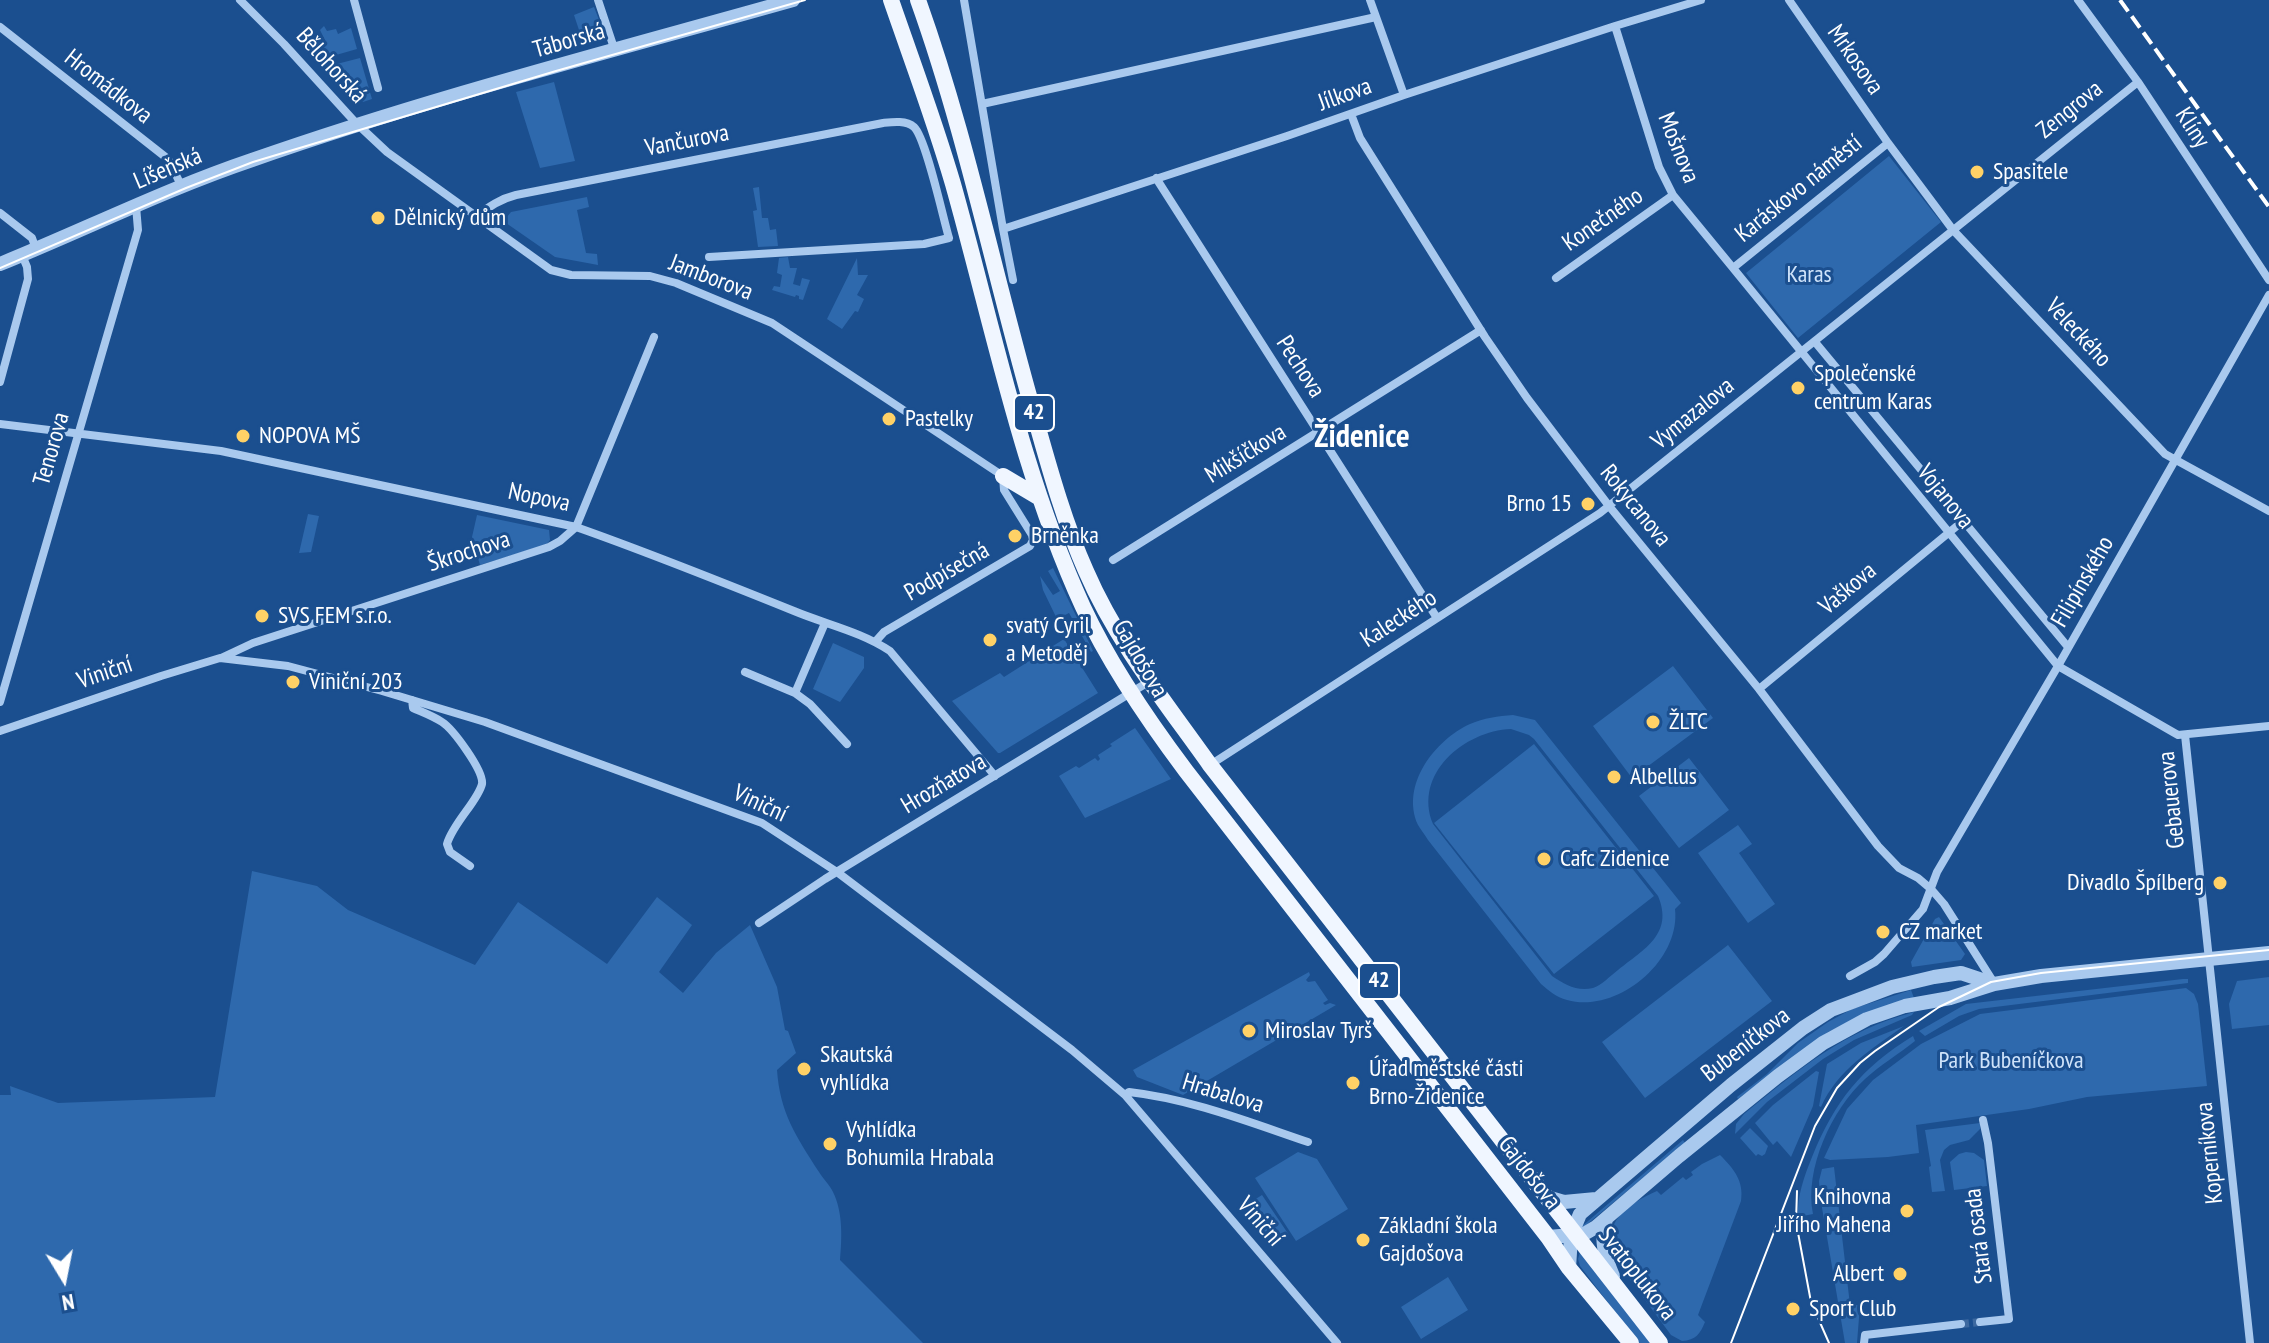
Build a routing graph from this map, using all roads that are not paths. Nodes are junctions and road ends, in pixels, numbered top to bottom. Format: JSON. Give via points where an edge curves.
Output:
{"nodes":[{"id":1,"x":240,"y":0,"type":"edge"},
{"id":2,"x":354,"y":0,"type":"edge"},
{"id":3,"x":598,"y":0,"type":"edge"},
{"id":4,"x":793,"y":0,"type":"edge"},
{"id":5,"x":891,"y":0,"type":"edge"},
{"id":6,"x":918,"y":0,"type":"edge"},
{"id":7,"x":929,"y":0,"type":"edge"},
{"id":8,"x":964,"y":0,"type":"edge"},
{"id":9,"x":1370,"y":0,"type":"edge"},
{"id":10,"x":1701,"y":0,"type":"edge"},
{"id":11,"x":1789,"y":0,"type":"edge"},
{"id":12,"x":2078,"y":0,"type":"edge"},
{"id":13,"x":1376,"y":17,"type":"junction"},
{"id":14,"x":1615,"y":26,"type":"junction"},
{"id":15,"x":0,"y":27,"type":"edge"},
{"id":16,"x":928,"y":28,"type":"junction"},
{"id":17,"x":615,"y":51,"type":"junction"},
{"id":18,"x":2138,"y":82,"type":"junction"},
{"id":19,"x":378,"y":88,"type":"dead end"},
{"id":20,"x":1404,"y":95,"type":"junction"},
{"id":21,"x":982,"y":104,"type":"junction"},
{"id":22,"x":1351,"y":114,"type":"junction"},
{"id":23,"x":358,"y":125,"type":"junction"},
{"id":24,"x":1888,"y":143,"type":"junction"},
{"id":25,"x":1156,"y":178,"type":"junction"},
{"id":26,"x":182,"y":187,"type":"junction"},
{"id":27,"x":1673,"y":195,"type":"junction"},
{"id":28,"x":136,"y":206,"type":"junction"},
{"id":29,"x":0,"y":213,"type":"edge"},
{"id":30,"x":476,"y":217,"type":"junction"},
{"id":31,"x":1003,"y":229,"type":"junction"},
{"id":32,"x":1953,"y":230,"type":"junction"},
{"id":33,"x":29,"y":252,"type":"junction"},
{"id":34,"x":709,"y":257,"type":"dead end"},
{"id":35,"x":0,"y":264,"type":"edge"},
{"id":36,"x":1733,"y":268,"type":"junction"},
{"id":37,"x":1556,"y":278,"type":"dead end"},
{"id":38,"x":1013,"y":280,"type":"dead end"},
{"id":39,"x":2269,"y":280,"type":"edge"},
{"id":40,"x":2269,"y":295,"type":"edge"},
{"id":41,"x":1481,"y":330,"type":"junction"},
{"id":42,"x":654,"y":337,"type":"dead end"},
{"id":43,"x":1815,"y":342,"type":"junction"},
{"id":44,"x":1801,"y":353,"type":"junction"},
{"id":45,"x":0,"y":382,"type":"edge"},
{"id":46,"x":0,"y":424,"type":"edge"},
{"id":47,"x":1318,"y":433,"type":"junction"},
{"id":48,"x":77,"y":435,"type":"junction"},
{"id":49,"x":2177,"y":459,"type":"junction"},
{"id":50,"x":1003,"y":476,"type":"junction"},
{"id":51,"x":1040,"y":498,"type":"junction"},
{"id":52,"x":1609,"y":506,"type":"junction"},
{"id":53,"x":2269,"y":511,"type":"edge"},
{"id":54,"x":1963,"y":521,"type":"junction"},
{"id":55,"x":576,"y":527,"type":"junction"},
{"id":56,"x":1949,"y":532,"type":"junction"},
{"id":57,"x":1113,"y":560,"type":"dead end"},
{"id":58,"x":1437,"y":618,"type":"junction"},
{"id":59,"x":825,"y":623,"type":"junction"},
{"id":60,"x":876,"y":641,"type":"junction"},
{"id":61,"x":2068,"y":647,"type":"junction"},
{"id":62,"x":220,"y":658,"type":"junction"},
{"id":63,"x":2058,"y":666,"type":"junction"},
{"id":64,"x":745,"y":672,"type":"dead end"},
{"id":65,"x":1151,"y":681,"type":"junction"},
{"id":66,"x":1759,"y":689,"type":"junction"},
{"id":67,"x":795,"y":693,"type":"junction"},
{"id":68,"x":1131,"y":693,"type":"junction"},
{"id":69,"x":412,"y":700,"type":"junction"},
{"id":70,"x":0,"y":702,"type":"edge"},
{"id":71,"x":0,"y":719,"type":"edge"},
{"id":72,"x":2269,"y":726,"type":"edge"},
{"id":73,"x":2,"y":730,"type":"edge"},
{"id":74,"x":2185,"y":735,"type":"junction"},
{"id":75,"x":847,"y":744,"type":"dead end"},
{"id":76,"x":1210,"y":765,"type":"junction"},
{"id":77,"x":995,"y":776,"type":"junction"},
{"id":78,"x":470,"y":866,"type":"dead end"},
{"id":79,"x":837,"y":872,"type":"junction"},
{"id":80,"x":1931,"y":889,"type":"junction"},
{"id":81,"x":759,"y":923,"type":"dead end"},
{"id":82,"x":2269,"y":953,"type":"edge"},
{"id":83,"x":2210,"y":959,"type":"junction"},
{"id":84,"x":1850,"y":976,"type":"dead end"},
{"id":85,"x":1994,"y":984,"type":"junction"},
{"id":86,"x":1125,"y":1095,"type":"junction"},
{"id":87,"x":1983,"y":1120,"type":"dead end"},
{"id":88,"x":1308,"y":1142,"type":"dead end"},
{"id":89,"x":1547,"y":1197,"type":"junction"},
{"id":90,"x":1596,"y":1199,"type":"junction"},
{"id":91,"x":1606,"y":1219,"type":"junction"},
{"id":92,"x":1573,"y":1234,"type":"junction"},
{"id":93,"x":1548,"y":1237,"type":"junction"},
{"id":94,"x":1569,"y":1268,"type":"junction"},
{"id":95,"x":1618,"y":1288,"type":"junction"},
{"id":96,"x":1980,"y":1322,"type":"tunnel mouth"},
{"id":97,"x":1961,"y":1324,"type":"tunnel mouth"},
{"id":98,"x":1337,"y":1343,"type":"edge"},
{"id":99,"x":1631,"y":1343,"type":"edge"},
{"id":100,"x":1660,"y":1343,"type":"edge"},
{"id":101,"x":1864,"y":1343,"type":"edge"},
{"id":102,"x":2250,"y":1343,"type":"edge"}],
"edges":[{"from":1,"to":23,"type":"street","name":"Bělohorská"},
{"from":2,"to":19,"type":"street"},
{"from":3,"to":17,"type":"street"},
{"from":4,"to":17,"type":"street","name":"Táborská"},
{"from":5,"to":51,"type":"main road","name":"Gajdošova","number":"42","via":[[952,182]]},
{"from":6,"to":16,"type":"main road","name":"Gajdošova","number":"42"},
{"from":7,"to":16,"type":"street"},
{"from":8,"to":21,"type":"street"},
{"from":9,"to":13,"type":"street"},
{"from":10,"to":14,"type":"street","name":"Jílkova"},
{"from":11,"to":24,"type":"street","name":"Mrkosova"},
{"from":12,"to":18,"type":"street","name":"Klíny"},
{"from":13,"to":20,"type":"street"},
{"from":13,"to":21,"type":"street"},
{"from":14,"to":20,"type":"street","name":"Jílkova"},
{"from":14,"to":27,"type":"street","name":"Mošnova","via":[[1659,167]]},
{"from":15,"to":26,"type":"street","name":"Hromádkova","via":[[168,159]]},
{"from":16,"to":65,"type":"main road","name":"Gajdošova","number":"42","via":[[1063,508],[1097,596]]},
{"from":17,"to":23,"type":"street","name":"Táborská"},
{"from":18,"to":32,"type":"street","name":"Zengrova"},
{"from":18,"to":39,"type":"street","name":"Klíny"},
{"from":20,"to":22,"type":"street","name":"Jílkova"},
{"from":21,"to":31,"type":"street"},
{"from":22,"to":25,"type":"street","name":"Jílkova"},
{"from":22,"to":41,"type":"street","name":"Rokycanova","via":[[1360,138]]},
{"from":23,"to":26,"type":"street","name":"Líšeňská"},
{"from":23,"to":30,"type":"street","name":"Jamborova"},
{"from":24,"to":32,"type":"street","name":"Karáskovo náměstí"},
{"from":24,"to":36,"type":"street","name":"Karáskovo náměstí"},
{"from":25,"to":31,"type":"street","name":"Jílkova"},
{"from":25,"to":47,"type":"street","name":"Pechova"},
{"from":26,"to":28,"type":"street","name":"Líšeňská"},
{"from":27,"to":36,"type":"street","name":"Mošnova"},
{"from":27,"to":37,"type":"street","name":"Konečného"},
{"from":28,"to":33,"type":"street","name":"Líšeňská"},
{"from":28,"to":48,"type":"street","name":"Tenorova","via":[[138,230]]},
{"from":29,"to":33,"type":"street","via":[[32,238]]},
{"from":30,"to":34,"type":"street","name":"Vančurova","via":[[516,195],[883,123],[898,122],[917,130],[949,238],[924,244]]},
{"from":30,"to":50,"type":"street","name":"Jamborova","via":[[551,270],[650,276],[772,323]]},
{"from":31,"to":38,"type":"street"},
{"from":32,"to":43,"type":"street"},
{"from":32,"to":49,"type":"street","name":"Veleckého","via":[[2165,454]]},
{"from":33,"to":35,"type":"street","name":"Líšeňská"},
{"from":33,"to":45,"type":"street","via":[[28,279]]},
{"from":36,"to":44,"type":"street","name":"Karáskovo náměstí"},
{"from":40,"to":49,"type":"street","name":"Filipínského"},
{"from":41,"to":47,"type":"street","name":"Mikšíčkova"},
{"from":41,"to":52,"type":"street","name":"Rokycanova"},
{"from":42,"to":55,"type":"street"},
{"from":43,"to":44,"type":"street"},
{"from":43,"to":54,"type":"street","name":"Vojanova"},
{"from":44,"to":52,"type":"street","name":"Vymazalova"},
{"from":44,"to":56,"type":"street","name":"Vojanova"},
{"from":46,"to":48,"type":"street","name":"Nopova"},
{"from":47,"to":57,"type":"street","name":"Mikšíčkova"},
{"from":47,"to":58,"type":"street","name":"Pechova"},
{"from":48,"to":55,"type":"street","name":"Nopova","via":[[221,451]]},
{"from":48,"to":70,"type":"street","name":"Tenorova"},
{"from":49,"to":53,"type":"street","name":"Veleckého"},
{"from":49,"to":61,"type":"street","name":"Filipínského"},
{"from":50,"to":51,"type":"main road"},
{"from":50,"to":60,"type":"street","name":"Podpísečná","via":[[1004,490],[1032,535],[1030,546]]},
{"from":51,"to":68,"type":"main road","name":"Gajdošova","number":"42","via":[[1084,608]]},
{"from":52,"to":58,"type":"street","name":"Kaleckého"},
{"from":52,"to":66,"type":"street","name":"Rokycanova"},
{"from":54,"to":56,"type":"street","name":"Vaškova"},
{"from":54,"to":61,"type":"street","name":"Vojanova"},
{"from":55,"to":59,"type":"street","name":"Nopova"},
{"from":55,"to":62,"type":"street","name":"Škrochova","via":[[549,547]]},
{"from":56,"to":63,"type":"street","name":"Vojanova"},
{"from":56,"to":66,"type":"street","name":"Vaškova"},
{"from":58,"to":76,"type":"street","name":"Kaleckého"},
{"from":59,"to":60,"type":"street","name":"Nopova"},
{"from":59,"to":67,"type":"street"},
{"from":60,"to":77,"type":"street","name":"Nopova"},
{"from":61,"to":63,"type":"street","name":"Filipínského"},
{"from":62,"to":69,"type":"street","name":"Viniční","via":[[301,668]]},
{"from":62,"to":73,"type":"street","name":"Viniční"},
{"from":63,"to":74,"type":"street","name":"Gebauerova"},
{"from":63,"to":80,"type":"street","name":"Filipínského"},
{"from":64,"to":67,"type":"street"},
{"from":65,"to":68,"type":"street","name":"Hrozňatova"},
{"from":65,"to":76,"type":"main road","name":"Gajdošova","number":"42"},
{"from":66,"to":80,"type":"street","name":"Rokycanova","via":[[1878,846]]},
{"from":67,"to":75,"type":"street"},
{"from":68,"to":77,"type":"street","name":"Hrozňatova"},
{"from":68,"to":93,"type":"main road","name":"Gajdošova","number":"42"},
{"from":69,"to":78,"type":"street","via":[[413,708],[453,732],[481,776],[480,788],[447,844]]},
{"from":69,"to":79,"type":"street","name":"Viniční","via":[[525,735],[762,823]]},
{"from":71,"to":73,"type":"street"},
{"from":72,"to":74,"type":"street"},
{"from":74,"to":83,"type":"street","name":"Gebauerova"},
{"from":76,"to":89,"type":"main road","name":"Gajdošova","number":"42"},
{"from":77,"to":79,"type":"street","name":"Hrozňatova"},
{"from":79,"to":81,"type":"street","name":"Hrozňatova"},
{"from":79,"to":86,"type":"street","name":"Viniční"},
{"from":80,"to":84,"type":"street","via":[[1923,909],[1893,945]]},
{"from":80,"to":85,"type":"street"},
{"from":82,"to":83,"type":"street","name":"Bubeníčkova"},
{"from":83,"to":85,"type":"street","name":"Bubeníčkova"},
{"from":83,"to":102,"type":"street","name":"Koperníkova"},
{"from":85,"to":90,"type":"street","name":"Bubeníčkova","via":[[1961,973],[1934,977],[1831,1010],[1731,1085]]},
{"from":85,"to":91,"type":"street","name":"Bubeníčkova","via":[[1885,1013],[1836,1035],[1778,1076]]},
{"from":86,"to":88,"type":"street","name":"Hrabalova","via":[[1154,1095],[1205,1108]]},
{"from":86,"to":98,"type":"street","name":"Viniční"},
{"from":87,"to":96,"type":"street","name":"Stará osada","via":[[2009,1319]]},
{"from":89,"to":90,"type":"street","via":[[1576,1203]]},
{"from":89,"to":92,"type":"main road","name":"Gajdošova","number":"42"},
{"from":90,"to":92,"type":"street","name":"Bubeníčkova","via":[[1580,1214]]},
{"from":91,"to":92,"type":"street","name":"Bubeníčkova","via":[[1584,1234]]},
{"from":91,"to":95,"type":"street","via":[[1602,1241]]},
{"from":92,"to":93,"type":"street","name":"Bubeníčkova"},
{"from":92,"to":94,"type":"street"},
{"from":92,"to":95,"type":"main road","name":"Svatoplukova","number":"42"},
{"from":93,"to":94,"type":"main road","name":"Svatoplukova","number":"42"},
{"from":94,"to":99,"type":"main road","name":"Svatoplukova","number":"42"},
{"from":95,"to":100,"type":"main road","name":"Svatoplukova","number":"42"},
{"from":97,"to":101,"type":"street","via":[[1865,1335]]}]}
